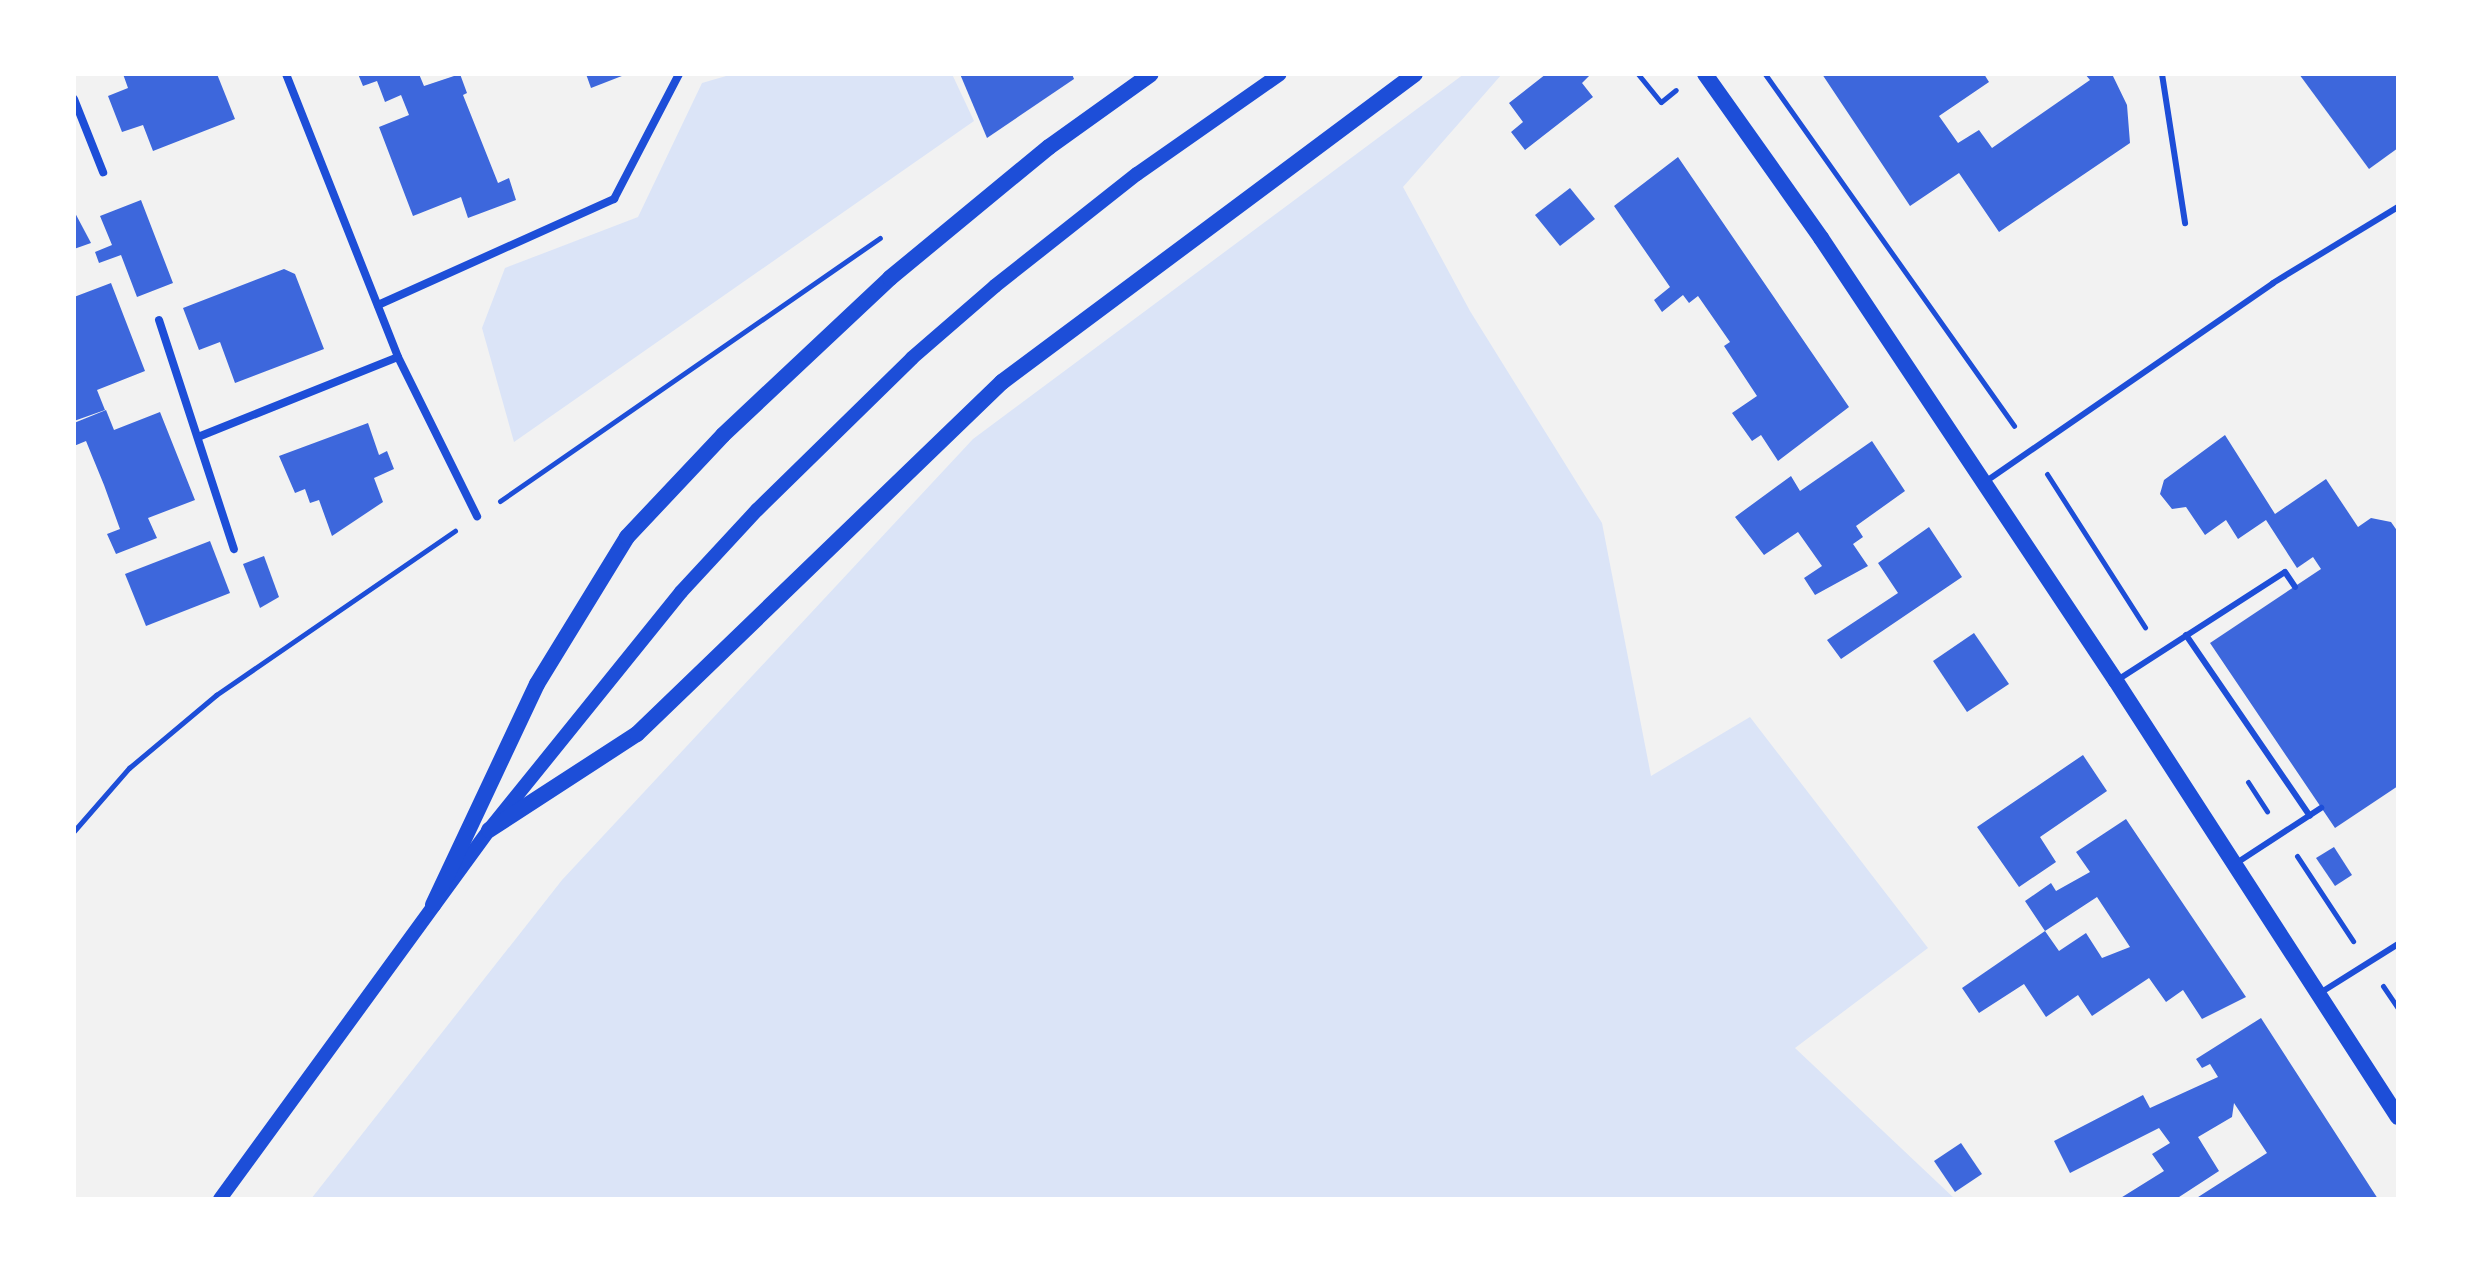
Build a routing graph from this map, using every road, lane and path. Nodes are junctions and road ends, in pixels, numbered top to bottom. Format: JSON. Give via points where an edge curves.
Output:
{"nodes":[{"id":1,"x":286,"y":74,"type":"edge"},
{"id":2,"x":679,"y":74,"type":"edge"},
{"id":3,"x":1151,"y":74,"type":"edge"},
{"id":4,"x":1280,"y":74,"type":"edge"},
{"id":5,"x":1415,"y":74,"type":"edge"},
{"id":6,"x":1638,"y":74,"type":"edge"},
{"id":7,"x":1705,"y":74,"type":"edge"},
{"id":8,"x":1765,"y":74,"type":"edge"},
{"id":9,"x":2162,"y":74,"type":"edge"},
{"id":10,"x":1685,"y":83,"type":"dead end"},
{"id":11,"x":74,"y":99,"type":"edge"},
{"id":12,"x":103,"y":172,"type":"dead end"},
{"id":13,"x":2398,"y":207,"type":"edge"},
{"id":14,"x":2185,"y":223,"type":"dead end"},
{"id":15,"x":882,"y":237,"type":"dead end"},
{"id":16,"x":378,"y":305,"type":"junction"},
{"id":17,"x":159,"y":320,"type":"dead end"},
{"id":18,"x":398,"y":357,"type":"junction"},
{"id":19,"x":198,"y":437,"type":"junction"},
{"id":20,"x":2032,"y":451,"type":"junction"},
{"id":21,"x":1983,"y":484,"type":"junction"},
{"id":22,"x":477,"y":516,"type":"junction"},
{"id":23,"x":234,"y":549,"type":"dead end"},
{"id":24,"x":2295,"y":587,"type":"dead end"},
{"id":25,"x":2186,"y":635,"type":"junction"},
{"id":26,"x":2161,"y":651,"type":"junction"},
{"id":27,"x":2116,"y":681,"type":"junction"},
{"id":28,"x":2239,"y":769,"type":"dead end"},
{"id":29,"x":2321,"y":808,"type":"dead end"},
{"id":30,"x":2310,"y":816,"type":"junction"},
{"id":31,"x":489,"y":830,"type":"junction"},
{"id":32,"x":74,"y":831,"type":"edge"},
{"id":33,"x":2282,"y":834,"type":"junction"},
{"id":34,"x":2235,"y":864,"type":"junction"},
{"id":35,"x":433,"y":905,"type":"junction"},
{"id":36,"x":2398,"y":944,"type":"edge"},
{"id":37,"x":2368,"y":963,"type":"junction"},
{"id":38,"x":2320,"y":993,"type":"junction"},
{"id":39,"x":2398,"y":1008,"type":"edge"},
{"id":40,"x":2398,"y":1117,"type":"edge"},
{"id":41,"x":220,"y":1199,"type":"edge"}],
"edges":[{"from":1,"to":16,"type":"street"},
{"from":2,"to":16,"type":"street","via":[[614,199]]},
{"from":3,"to":35,"type":"main road","via":[[1049,147],[890,278],[723,435],[627,537],[537,684]]},
{"from":4,"to":31,"type":"street","via":[[1137,174],[912,358],[681,592]]},
{"from":5,"to":31,"type":"main road","via":[[1002,382],[637,734]]},
{"from":6,"to":10,"type":"path","via":[[1661,102]]},
{"from":7,"to":21,"type":"main road"},
{"from":8,"to":20,"type":"path"},
{"from":9,"to":14,"type":"lane"},
{"from":11,"to":12,"type":"street"},
{"from":13,"to":20,"type":"lane","via":[[2273,283]]},
{"from":15,"to":22,"type":"path"},
{"from":16,"to":18,"type":"street"},
{"from":17,"to":19,"type":"street"},
{"from":18,"to":19,"type":"street"},
{"from":18,"to":22,"type":"street"},
{"from":19,"to":23,"type":"street"},
{"from":20,"to":21,"type":"lane"},
{"from":20,"to":26,"type":"path"},
{"from":21,"to":27,"type":"main road"},
{"from":22,"to":32,"type":"path","via":[[216,695],[129,768]]},
{"from":24,"to":25,"type":"lane","via":[[2285,572]]},
{"from":25,"to":26,"type":"lane"},
{"from":25,"to":30,"type":"lane"},
{"from":26,"to":27,"type":"lane"},
{"from":27,"to":34,"type":"main road"},
{"from":28,"to":33,"type":"path"},
{"from":29,"to":30,"type":"lane"},
{"from":30,"to":33,"type":"lane"},
{"from":31,"to":35,"type":"street"},
{"from":33,"to":34,"type":"lane"},
{"from":33,"to":37,"type":"path"},
{"from":34,"to":38,"type":"main road"},
{"from":35,"to":41,"type":"street"},
{"from":36,"to":37,"type":"lane"},
{"from":37,"to":38,"type":"lane"},
{"from":37,"to":39,"type":"path"},
{"from":38,"to":40,"type":"main road"}]}
